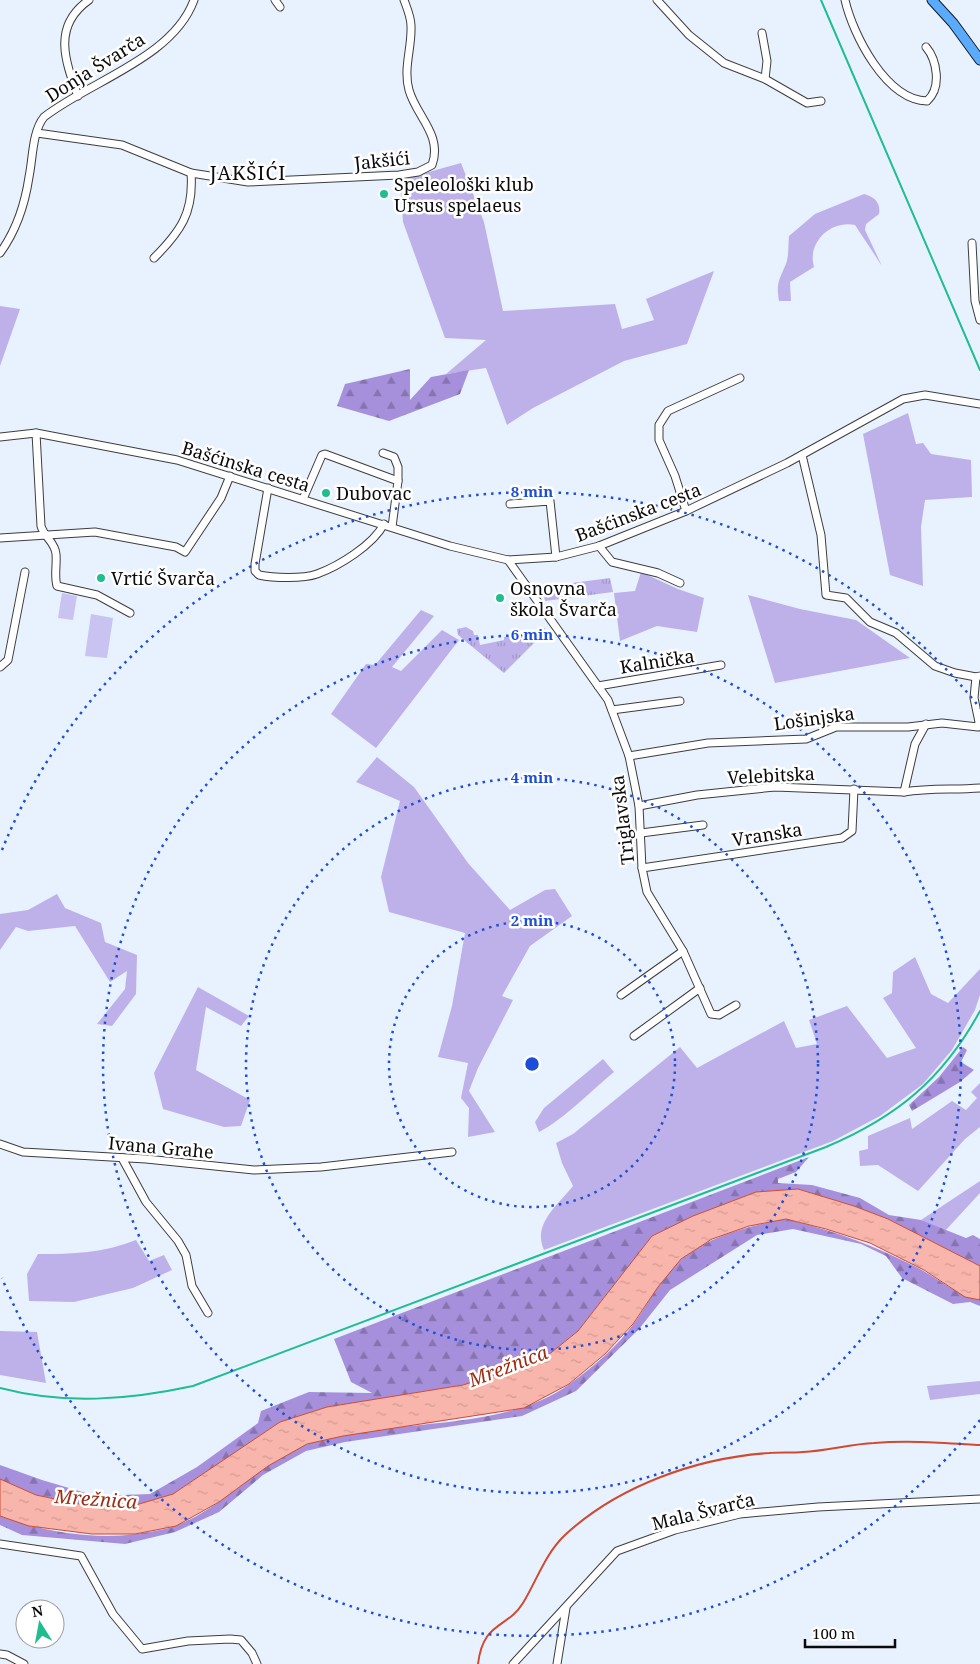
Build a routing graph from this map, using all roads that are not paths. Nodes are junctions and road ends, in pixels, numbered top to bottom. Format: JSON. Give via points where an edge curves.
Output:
{"nodes":[{"id":1,"x":89,"y":0,"type":"edge"},
{"id":2,"x":194,"y":0,"type":"edge"},
{"id":3,"x":275,"y":0,"type":"edge"},
{"id":4,"x":404,"y":0,"type":"edge"},
{"id":5,"x":657,"y":0,"type":"edge"},
{"id":6,"x":845,"y":0,"type":"edge"},
{"id":7,"x":932,"y":0,"type":"edge"},
{"id":8,"x":280,"y":7,"type":"dead end"},
{"id":9,"x":762,"y":33,"type":"dead end"},
{"id":10,"x":926,"y":47,"type":"dead end"},
{"id":11,"x":980,"y":60,"type":"edge"},
{"id":12,"x":765,"y":79,"type":"junction"},
{"id":13,"x":78,"y":96,"type":"junction"},
{"id":14,"x":821,"y":101,"type":"dead end"},
{"id":15,"x":37,"y":133,"type":"junction"},
{"id":16,"x":191,"y":174,"type":"junction"},
{"id":17,"x":972,"y":243,"type":"dead end"},
{"id":18,"x":0,"y":253,"type":"edge"},
{"id":19,"x":154,"y":258,"type":"dead end"},
{"id":20,"x":980,"y":320,"type":"edge"},
{"id":21,"x":740,"y":378,"type":"dead end"},
{"id":22,"x":980,"y":404,"type":"edge"},
{"id":23,"x":36,"y":433,"type":"junction"},
{"id":24,"x":0,"y":437,"type":"edge"},
{"id":25,"x":382,"y":453,"type":"dead end"},
{"id":26,"x":802,"y":455,"type":"junction"},
{"id":27,"x":230,"y":476,"type":"junction"},
{"id":28,"x":398,"y":481,"type":"junction"},
{"id":29,"x":268,"y":488,"type":"junction"},
{"id":30,"x":303,"y":498,"type":"junction"},
{"id":31,"x":510,"y":504,"type":"dead end"},
{"id":32,"x":686,"y":512,"type":"junction"},
{"id":33,"x":384,"y":524,"type":"junction"},
{"id":34,"x":392,"y":527,"type":"junction"},
{"id":35,"x":43,"y":535,"type":"junction"},
{"id":36,"x":0,"y":538,"type":"edge"},
{"id":37,"x":599,"y":546,"type":"junction"},
{"id":38,"x":556,"y":557,"type":"junction"},
{"id":39,"x":523,"y":559,"type":"junction"},
{"id":40,"x":508,"y":560,"type":"junction"},
{"id":41,"x":25,"y":572,"type":"dead end"},
{"id":42,"x":521,"y":576,"type":"junction"},
{"id":43,"x":680,"y":583,"type":"dead end"},
{"id":44,"x":130,"y":613,"type":"dead end"},
{"id":45,"x":721,"y":665,"type":"dead end"},
{"id":46,"x":0,"y":667,"type":"edge"},
{"id":47,"x":978,"y":676,"type":"edge"},
{"id":48,"x":598,"y":686,"type":"junction"},
{"id":49,"x":680,"y":701,"type":"dead end"},
{"id":50,"x":612,"y":710,"type":"junction"},
{"id":51,"x":926,"y":724,"type":"junction"},
{"id":52,"x":979,"y":728,"type":"edge"},
{"id":53,"x":629,"y":756,"type":"junction"},
{"id":54,"x":980,"y":788,"type":"edge"},
{"id":55,"x":854,"y":789,"type":"junction"},
{"id":56,"x":904,"y":792,"type":"junction"},
{"id":57,"x":639,"y":806,"type":"junction"},
{"id":58,"x":703,"y":825,"type":"dead end"},
{"id":59,"x":641,"y":833,"type":"junction"},
{"id":60,"x":642,"y":868,"type":"junction"},
{"id":61,"x":683,"y":951,"type":"junction"},
{"id":62,"x":700,"y":988,"type":"junction"},
{"id":63,"x":621,"y":995,"type":"dead end"},
{"id":64,"x":736,"y":1005,"type":"dead end"},
{"id":65,"x":634,"y":1036,"type":"dead end"},
{"id":66,"x":0,"y":1144,"type":"edge"},
{"id":67,"x":452,"y":1152,"type":"dead end"},
{"id":68,"x":122,"y":1158,"type":"junction"},
{"id":69,"x":208,"y":1314,"type":"dead end"},
{"id":70,"x":980,"y":1499,"type":"edge"},
{"id":71,"x":0,"y":1544,"type":"edge"},
{"id":72,"x":566,"y":1607,"type":"junction"},
{"id":73,"x":0,"y":1654,"type":"edge"},
{"id":74,"x":24,"y":1664,"type":"edge"},
{"id":75,"x":257,"y":1664,"type":"edge"},
{"id":76,"x":513,"y":1664,"type":"edge"},
{"id":77,"x":557,"y":1664,"type":"edge"}],
"edges":[{"from":1,"to":13,"type":"street","via":[[78,8],[66,32],[64,58]]},
{"from":2,"to":13,"type":"street","name":"Donja Švarča","via":[[189,14],[167,41]]},
{"from":3,"to":8,"type":"street"},
{"from":4,"to":16,"type":"street","name":"Jakšići","via":[[411,26],[407,81],[412,99],[426,120],[432,137],[434,160],[429,167],[399,175],[268,182]]},
{"from":5,"to":12,"type":"street","via":[[706,51],[724,63]]},
{"from":6,"to":10,"type":"street","via":[[856,35],[882,72],[904,94],[927,101],[933,96],[936,83],[932,54]]},
{"from":7,"to":11,"type":"main road"},
{"from":9,"to":12,"type":"street","via":[[767,60]]},
{"from":12,"to":14,"type":"street","via":[[807,103]]},
{"from":13,"to":15,"type":"street","name":"Donja Švarča","via":[[44,117]]},
{"from":15,"to":16,"type":"street","name":"Jakšići","via":[[122,145]]},
{"from":15,"to":18,"type":"street","name":"Donja Švarča","via":[[19,218]]},
{"from":16,"to":19,"type":"street","via":[[189,208],[180,229]]},
{"from":17,"to":20,"type":"street","via":[[975,301]]},
{"from":21,"to":32,"type":"street","via":[[668,411],[659,425],[659,440]]},
{"from":22,"to":26,"type":"street","name":"Bašćinska cesta","via":[[925,394],[902,399]]},
{"from":23,"to":24,"type":"street","name":"Bašćinska cesta"},
{"from":23,"to":27,"type":"street","name":"Bašćinska cesta","via":[[161,456]]},
{"from":23,"to":35,"type":"street"},
{"from":25,"to":28,"type":"street","via":[[394,457]]},
{"from":26,"to":32,"type":"street","name":"Bašćinska cesta"},
{"from":26,"to":47,"type":"street","via":[[821,535],[826,595],[846,598],[870,622],[896,633],[935,666]]},
{"from":27,"to":29,"type":"street","name":"Bašćinska cesta"},
{"from":27,"to":35,"type":"street","via":[[222,498],[185,552],[176,547],[95,532]]},
{"from":28,"to":30,"type":"street","via":[[322,455]]},
{"from":28,"to":34,"type":"street"},
{"from":29,"to":30,"type":"street","name":"Bašćinska cesta"},
{"from":29,"to":33,"type":"street","via":[[255,564],[259,575],[316,575],[365,548]]},
{"from":30,"to":33,"type":"street","name":"Bašćinska cesta"},
{"from":31,"to":38,"type":"street","via":[[550,501]]},
{"from":32,"to":37,"type":"street","name":"Bašćinska cesta"},
{"from":33,"to":34,"type":"street","name":"Bašćinska cesta"},
{"from":34,"to":40,"type":"street","name":"Bašćinska cesta"},
{"from":35,"to":36,"type":"street"},
{"from":35,"to":44,"type":"street","via":[[52,543],[56,553],[57,586],[97,595]]},
{"from":37,"to":38,"type":"street","name":"Bašćinska cesta"},
{"from":37,"to":43,"type":"street","via":[[612,562],[658,573]]},
{"from":38,"to":39,"type":"street","name":"Bašćinska cesta"},
{"from":39,"to":40,"type":"street","name":"Bašćinska cesta"},
{"from":39,"to":42,"type":"street"},
{"from":40,"to":42,"type":"street","name":"Triglavska"},
{"from":41,"to":46,"type":"street","via":[[8,660]]},
{"from":42,"to":48,"type":"street","name":"Triglavska"},
{"from":45,"to":48,"type":"street","name":"Kalnička"},
{"from":47,"to":52,"type":"street","name":"Lošinjska","via":[[974,698]]},
{"from":48,"to":50,"type":"street","name":"Triglavska"},
{"from":49,"to":50,"type":"street"},
{"from":50,"to":53,"type":"street","name":"Triglavska"},
{"from":51,"to":52,"type":"street","name":"Lošinjska","via":[[956,723]]},
{"from":51,"to":53,"type":"street","name":"Lošinjska","via":[[836,727],[806,739],[708,743]]},
{"from":51,"to":56,"type":"street","via":[[915,744]]},
{"from":53,"to":57,"type":"street","name":"Triglavska"},
{"from":54,"to":56,"type":"street","name":"Velebitska","via":[[932,788]]},
{"from":55,"to":56,"type":"street","name":"Velebitska"},
{"from":55,"to":57,"type":"street","name":"Velebitska","via":[[775,787],[697,795]]},
{"from":55,"to":60,"type":"street","name":"Vranska","via":[[852,831],[842,838]]},
{"from":57,"to":59,"type":"street","name":"Triglavska"},
{"from":58,"to":59,"type":"street"},
{"from":59,"to":60,"type":"street","name":"Triglavska"},
{"from":60,"to":61,"type":"street","name":"Triglavska","via":[[647,892]]},
{"from":61,"to":62,"type":"street","name":"Triglavska"},
{"from":61,"to":63,"type":"street"},
{"from":62,"to":64,"type":"street","name":"Triglavska","via":[[711,1014],[719,1015]]},
{"from":62,"to":65,"type":"street"},
{"from":66,"to":68,"type":"street","name":"Ivana Grahe","via":[[23,1152]]},
{"from":67,"to":68,"type":"street","name":"Ivana Grahe","via":[[320,1167],[254,1170]]},
{"from":68,"to":69,"type":"street","via":[[146,1202],[186,1255],[192,1286]]},
{"from":70,"to":72,"type":"street","name":"Mala Švarča","via":[[740,1514],[675,1530],[617,1551]]},
{"from":71,"to":75,"type":"street","via":[[81,1556],[113,1614],[142,1649],[188,1641],[241,1640]]},
{"from":72,"to":76,"type":"street","name":"Mala Švarča"},
{"from":72,"to":77,"type":"street"},
{"from":73,"to":74,"type":"street"}]}
